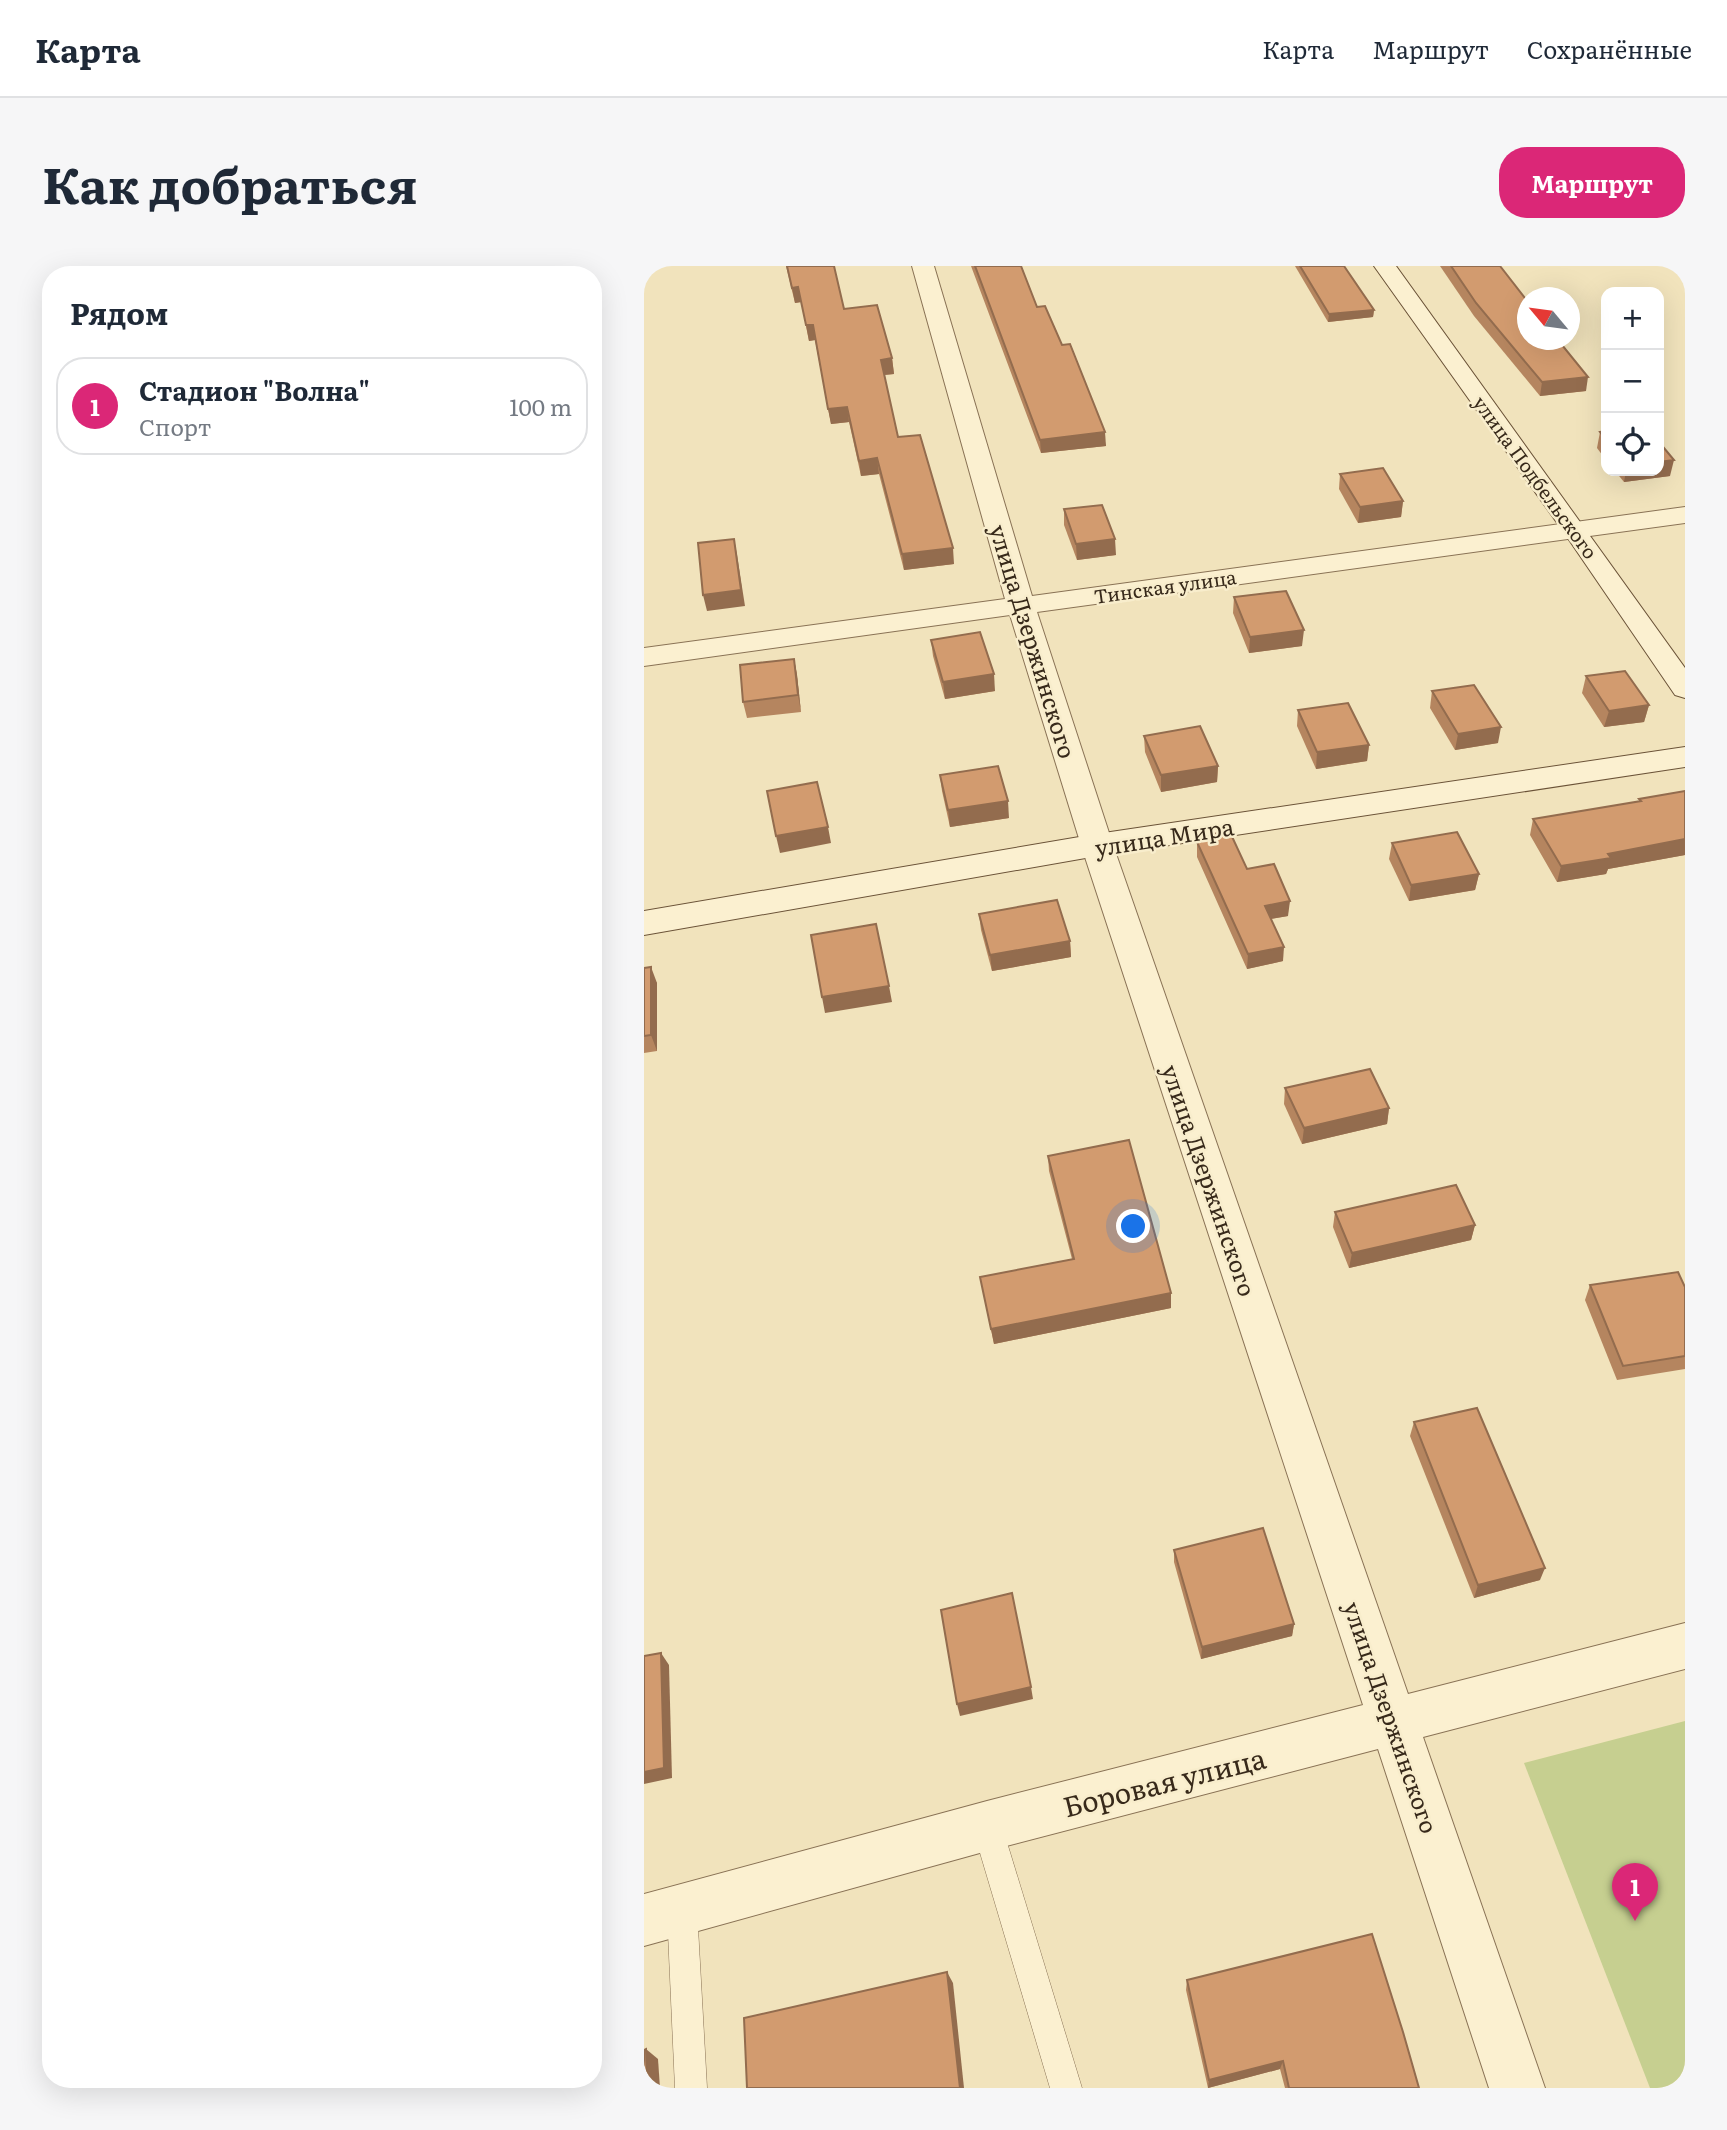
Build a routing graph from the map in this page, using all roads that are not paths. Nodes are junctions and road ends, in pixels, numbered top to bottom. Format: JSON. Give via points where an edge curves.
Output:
{"nodes":[{"id":1,"x":923,"y":266,"type":"edge"},
{"id":2,"x":1385,"y":266,"type":"edge"},
{"id":3,"x":1685,"y":515,"type":"edge"},
{"id":4,"x":1575,"y":530,"type":"junction"},
{"id":5,"x":1021,"y":606,"type":"junction"},
{"id":6,"x":644,"y":657,"type":"edge"},
{"id":7,"x":1685,"y":689,"type":"edge"},
{"id":8,"x":1685,"y":757,"type":"edge"},
{"id":9,"x":1097,"y":845,"type":"junction"},
{"id":10,"x":644,"y":923,"type":"edge"},
{"id":11,"x":1685,"y":1646,"type":"edge"},
{"id":12,"x":1394,"y":1723,"type":"junction"},
{"id":13,"x":986,"y":1826,"type":"junction"},
{"id":14,"x":663,"y":1915,"type":"edge"},
{"id":15,"x":691,"y":2088,"type":"edge"},
{"id":16,"x":1066,"y":2088,"type":"edge"},
{"id":17,"x":1517,"y":2088,"type":"edge"}],
"edges":[{"from":1,"to":5,"type":"street","name":"улица Дзержинского"},
{"from":2,"to":4,"type":"street","name":"улица Подбельского"},
{"from":3,"to":4,"type":"street","name":"Тинская улица"},
{"from":4,"to":5,"type":"street","name":"Тинская улица"},
{"from":4,"to":7,"type":"street","name":"улица Подбельского"},
{"from":5,"to":6,"type":"street","name":"Тинская улица"},
{"from":5,"to":9,"type":"street","name":"улица Дзержинского"},
{"from":8,"to":9,"type":"street","name":"улица Мира"},
{"from":9,"to":10,"type":"street","name":"улица Мира"},
{"from":9,"to":12,"type":"street","name":"улица Дзержинского"},
{"from":11,"to":12,"type":"street","name":"Боровая улица"},
{"from":12,"to":13,"type":"street","name":"Боровая улица"},
{"from":12,"to":17,"type":"street","name":"улица Дзержинского"},
{"from":13,"to":14,"type":"street","name":"Боровая улица"},
{"from":13,"to":16,"type":"lane"},
{"from":14,"to":15,"type":"lane"}]}
